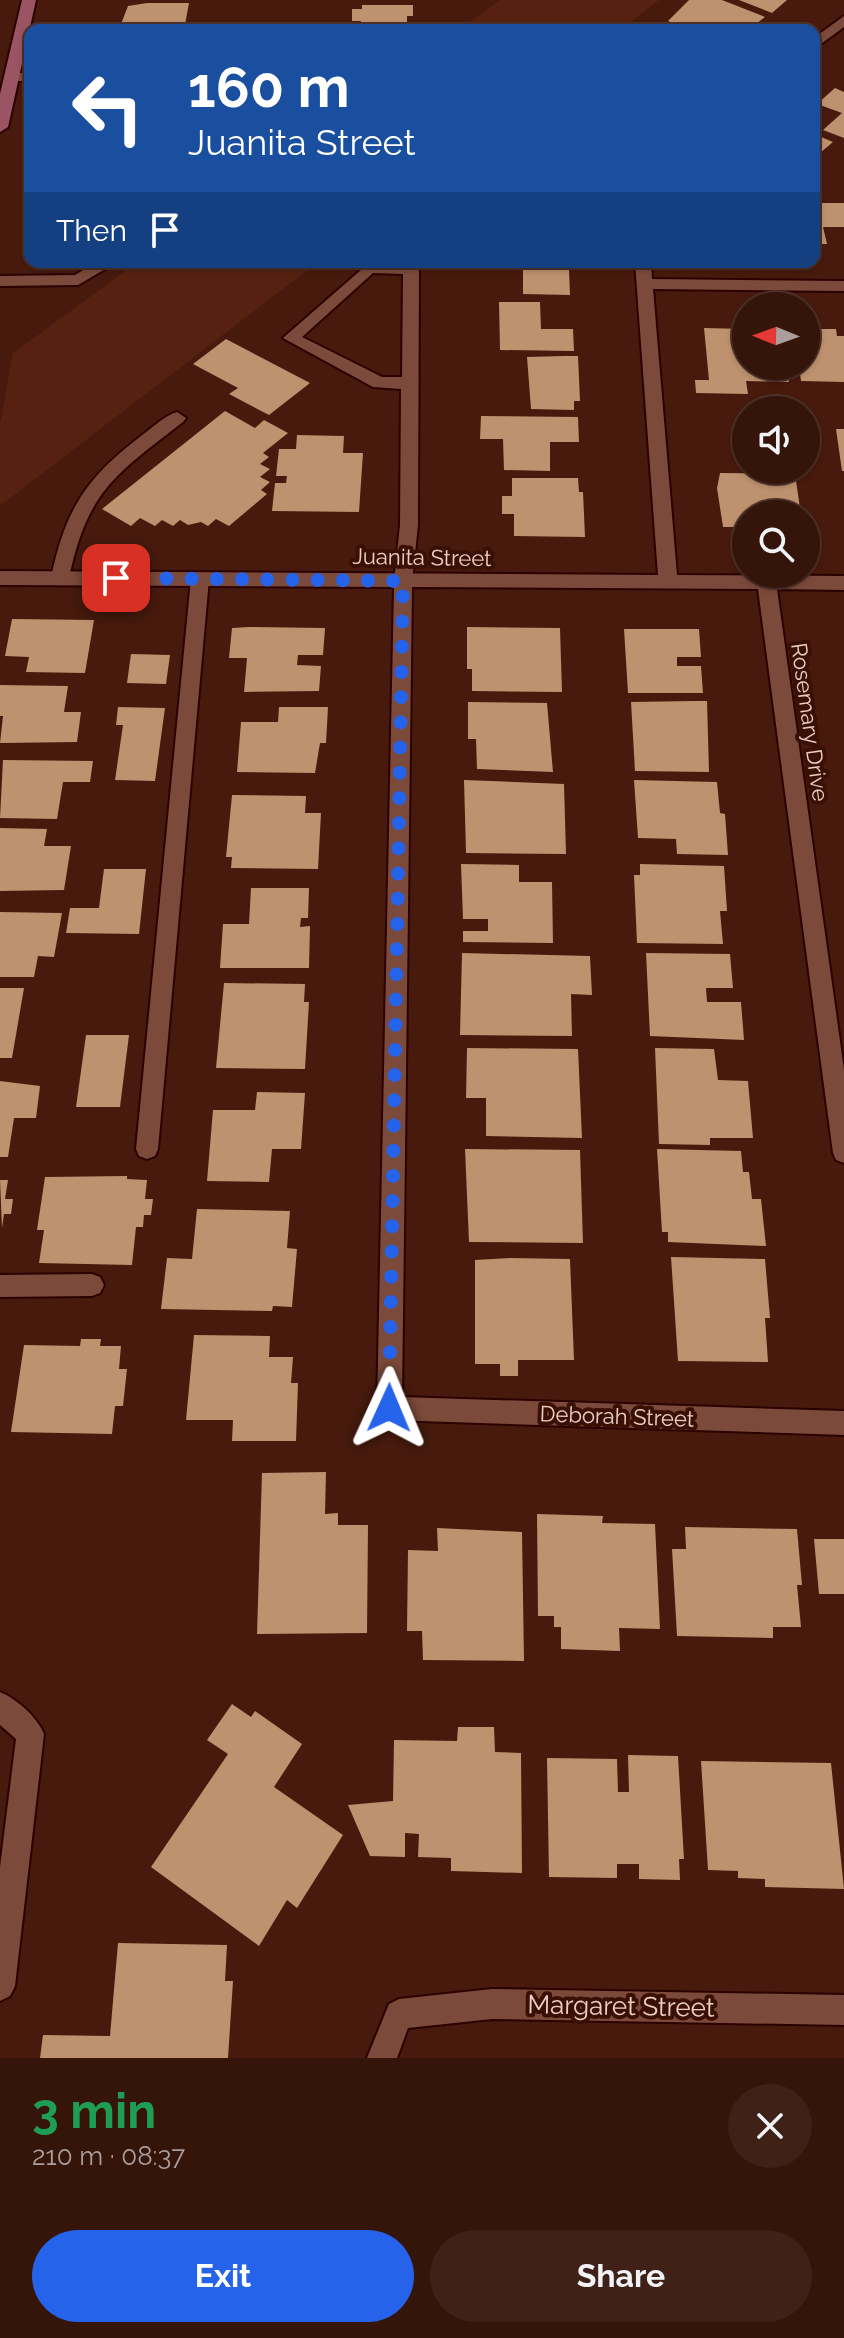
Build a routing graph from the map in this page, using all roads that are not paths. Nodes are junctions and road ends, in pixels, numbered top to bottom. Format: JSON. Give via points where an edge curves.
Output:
{"nodes":[{"id":1,"x":29,"y":0,"type":"edge"},
{"id":2,"x":844,"y":20,"type":"edge"},
{"id":3,"x":820,"y":40,"type":"edge"},
{"id":4,"x":11,"y":77,"type":"junction"},
{"id":5,"x":24,"y":77,"type":"edge"},
{"id":6,"x":0,"y":127,"type":"edge"},
{"id":7,"x":99,"y":268,"type":"edge"},
{"id":8,"x":643,"y":268,"type":"edge"},
{"id":9,"x":0,"y":281,"type":"edge"},
{"id":10,"x":644,"y":284,"type":"junction"},
{"id":11,"x":844,"y":286,"type":"edge"},
{"id":12,"x":410,"y":383,"type":"junction"},
{"id":13,"x":177,"y":418,"type":"dead end"},
{"id":14,"x":0,"y":578,"type":"edge"},
{"id":15,"x":60,"y":578,"type":"junction"},
{"id":16,"x":200,"y":579,"type":"junction"},
{"id":17,"x":403,"y":581,"type":"junction"},
{"id":18,"x":668,"y":583,"type":"junction"},
{"id":19,"x":732,"y":583,"type":"edge"},
{"id":20,"x":820,"y":583,"type":"edge"},
{"id":21,"x":844,"y":583,"type":"edge"},
{"id":22,"x":768,"y":588,"type":"edge"},
{"id":23,"x":147,"y":1149,"type":"dead end"},
{"id":24,"x":844,"y":1153,"type":"edge"},
{"id":25,"x":92,"y":1285,"type":"dead end"},
{"id":26,"x":0,"y":1286,"type":"edge"},
{"id":27,"x":844,"y":1423,"type":"edge"},
{"id":28,"x":0,"y":1706,"type":"edge"},
{"id":29,"x":0,"y":1986,"type":"edge"},
{"id":30,"x":844,"y":2010,"type":"edge"},
{"id":31,"x":382,"y":2058,"type":"edge"}],
"edges":[{"from":1,"to":4,"type":"main road"},
{"from":2,"to":3,"type":"street"},
{"from":4,"to":5,"type":"street"},
{"from":4,"to":6,"type":"main road"},
{"from":7,"to":9,"type":"street","via":[[78,280]]},
{"from":8,"to":10,"type":"street"},
{"from":10,"to":11,"type":"street"},
{"from":10,"to":18,"type":"street"},
{"from":12,"to":12,"type":"street","via":[[411,269],[369,268],[291,338],[379,383]]},
{"from":12,"to":17,"type":"street","via":[[409,525]]},
{"from":13,"to":15,"type":"street","via":[[93,485],[67,541]]},
{"from":14,"to":15,"type":"street","name":"Juanita Street"},
{"from":15,"to":16,"type":"street","name":"Juanita Street"},
{"from":16,"to":17,"type":"street","name":"Juanita Street"},
{"from":16,"to":23,"type":"street"},
{"from":17,"to":18,"type":"street","name":"Juanita Street"},
{"from":17,"to":27,"type":"street","name":"Deborah Street","via":[[389,1408]]},
{"from":18,"to":19,"type":"street","name":"Juanita Street"},
{"from":20,"to":21,"type":"street","name":"Juanita Street"},
{"from":22,"to":24,"type":"street","name":"Rosemary Drive"},
{"from":25,"to":26,"type":"street"},
{"from":28,"to":29,"type":"street","via":[[30,1734]]},
{"from":30,"to":31,"type":"street","name":"Margaret Street","via":[[492,2004],[399,2014]]}]}
